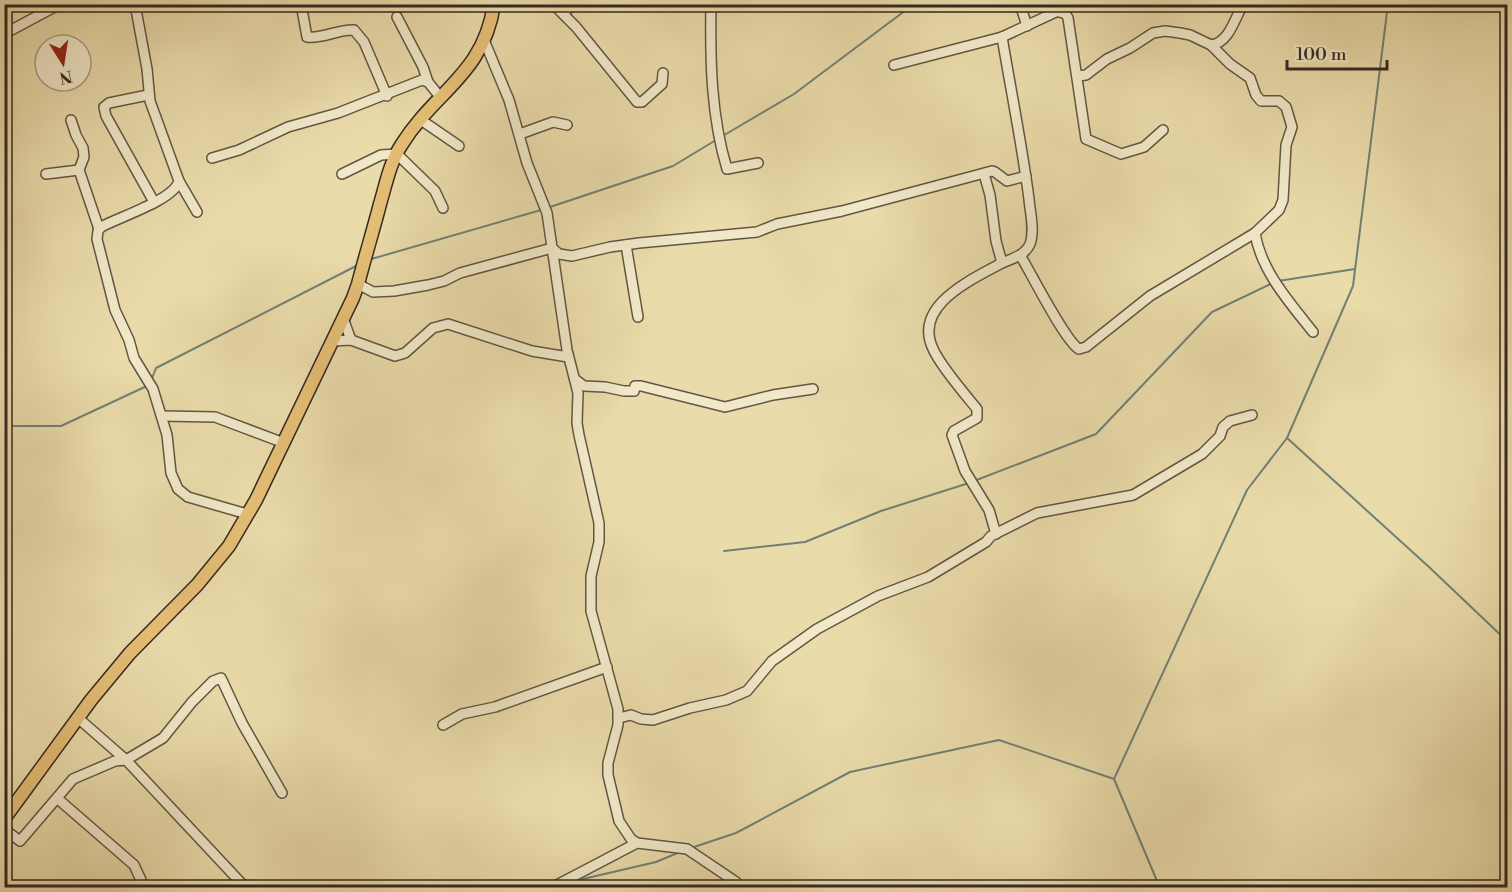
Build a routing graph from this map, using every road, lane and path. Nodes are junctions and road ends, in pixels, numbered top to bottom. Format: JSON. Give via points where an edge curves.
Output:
{"nodes":[{"id":1,"x":60,"y":4,"type":"edge"},
{"id":2,"x":135,"y":4,"type":"edge"},
{"id":3,"x":301,"y":4,"type":"edge"},
{"id":4,"x":494,"y":4,"type":"edge"},
{"id":5,"x":553,"y":4,"type":"edge"},
{"id":6,"x":574,"y":4,"type":"edge"},
{"id":7,"x":711,"y":4,"type":"edge"},
{"id":8,"x":1020,"y":4,"type":"edge"},
{"id":9,"x":1073,"y":4,"type":"edge"},
{"id":10,"x":1243,"y":4,"type":"edge"},
{"id":11,"x":1059,"y":12,"type":"junction"},
{"id":12,"x":563,"y":14,"type":"junction"},
{"id":13,"x":397,"y":16,"type":"dead end"},
{"id":14,"x":1027,"y":26,"type":"junction"},
{"id":15,"x":4,"y":34,"type":"edge"},
{"id":16,"x":1002,"y":37,"type":"junction"},
{"id":17,"x":484,"y":40,"type":"junction"},
{"id":18,"x":1210,"y":45,"type":"junction"},
{"id":19,"x":894,"y":65,"type":"dead end"},
{"id":20,"x":663,"y":73,"type":"dead end"},
{"id":21,"x":1077,"y":76,"type":"junction"},
{"id":22,"x":428,"y":82,"type":"junction"},
{"id":23,"x":148,"y":95,"type":"junction"},
{"id":24,"x":387,"y":96,"type":"junction"},
{"id":25,"x":441,"y":98,"type":"junction"},
{"id":26,"x":71,"y":120,"type":"dead end"},
{"id":27,"x":422,"y":120,"type":"junction"},
{"id":28,"x":567,"y":125,"type":"dead end"},
{"id":29,"x":1163,"y":130,"type":"dead end"},
{"id":30,"x":520,"y":134,"type":"junction"},
{"id":31,"x":459,"y":146,"type":"dead end"},
{"id":32,"x":396,"y":154,"type":"junction"},
{"id":33,"x":212,"y":158,"type":"dead end"},
{"id":34,"x":758,"y":163,"type":"dead end"},
{"id":35,"x":79,"y":170,"type":"junction"},
{"id":36,"x":46,"y":174,"type":"dead end"},
{"id":37,"x":342,"y":174,"type":"dead end"},
{"id":38,"x":984,"y":174,"type":"junction"},
{"id":39,"x":1026,"y":176,"type":"junction"},
{"id":40,"x":179,"y":181,"type":"junction"},
{"id":41,"x":154,"y":202,"type":"junction"},
{"id":42,"x":443,"y":208,"type":"dead end"},
{"id":43,"x":197,"y":212,"type":"dead end"},
{"id":44,"x":99,"y":229,"type":"junction"},
{"id":45,"x":1255,"y":233,"type":"junction"},
{"id":46,"x":626,"y":245,"type":"junction"},
{"id":47,"x":552,"y":248,"type":"junction"},
{"id":48,"x":1020,"y":255,"type":"junction"},
{"id":49,"x":1002,"y":263,"type":"junction"},
{"id":50,"x":358,"y":284,"type":"junction"},
{"id":51,"x":638,"y":317,"type":"dead end"},
{"id":52,"x":343,"y":318,"type":"junction"},
{"id":53,"x":1313,"y":332,"type":"dead end"},
{"id":54,"x":351,"y":340,"type":"junction"},
{"id":55,"x":333,"y":341,"type":"junction"},
{"id":56,"x":568,"y":357,"type":"junction"},
{"id":57,"x":576,"y":380,"type":"junction"},
{"id":58,"x":813,"y":389,"type":"dead end"},
{"id":59,"x":1252,"y":415,"type":"dead end"},
{"id":60,"x":162,"y":416,"type":"junction"},
{"id":61,"x":284,"y":443,"type":"junction"},
{"id":62,"x":247,"y":514,"type":"junction"},
{"id":63,"x":996,"y":534,"type":"junction"},
{"id":64,"x":607,"y":667,"type":"junction"},
{"id":65,"x":78,"y":718,"type":"junction"},
{"id":66,"x":619,"y":718,"type":"junction"},
{"id":67,"x":443,"y":724,"type":"dead end"},
{"id":68,"x":126,"y":760,"type":"junction"},
{"id":69,"x":282,"y":793,"type":"dead end"},
{"id":70,"x":58,"y":799,"type":"junction"},
{"id":71,"x":5,"y":820,"type":"edge"},
{"id":72,"x":637,"y":843,"type":"junction"},
{"id":73,"x":141,"y":880,"type":"dead end"},
{"id":74,"x":736,"y":882,"type":"dead end"},
{"id":75,"x":243,"y":885,"type":"dead end"},
{"id":76,"x":551,"y":888,"type":"edge"}],
"edges":[{"from":1,"to":15,"type":"street"},
{"from":2,"to":23,"type":"street"},
{"from":3,"to":24,"type":"street","via":[[307,37],[317,38],[343,29],[358,34]]},
{"from":4,"to":17,"type":"main road"},
{"from":5,"to":12,"type":"street"},
{"from":6,"to":12,"type":"street"},
{"from":7,"to":34,"type":"street","via":[[714,112],[720,147],[727,170]]},
{"from":8,"to":14,"type":"street"},
{"from":9,"to":11,"type":"street"},
{"from":10,"to":18,"type":"street","via":[[1226,36]]},
{"from":11,"to":14,"type":"street"},
{"from":11,"to":21,"type":"street","via":[[1068,18]]},
{"from":12,"to":20,"type":"street","via":[[637,102],[662,84]]},
{"from":13,"to":22,"type":"street"},
{"from":14,"to":16,"type":"street"},
{"from":16,"to":19,"type":"street"},
{"from":16,"to":39,"type":"street"},
{"from":17,"to":25,"type":"main road","via":[[468,69]]},
{"from":17,"to":30,"type":"street"},
{"from":18,"to":21,"type":"street","via":[[1190,35],[1159,31],[1086,75]]},
{"from":18,"to":45,"type":"street","via":[[1250,78],[1261,101],[1279,101],[1290,116],[1292,127],[1286,145],[1282,200],[1279,210]]},
{"from":21,"to":29,"type":"street","via":[[1086,139],[1090,142],[1121,154],[1144,147]]},
{"from":22,"to":24,"type":"street","via":[[422,80]]},
{"from":22,"to":25,"type":"street"},
{"from":23,"to":40,"type":"street"},
{"from":23,"to":41,"type":"street","via":[[104,107]]},
{"from":24,"to":33,"type":"street","via":[[288,127]]},
{"from":25,"to":27,"type":"main road"},
{"from":26,"to":35,"type":"street","via":[[83,148]]},
{"from":27,"to":31,"type":"street"},
{"from":27,"to":32,"type":"main road"},
{"from":28,"to":30,"type":"street","via":[[553,122]]},
{"from":30,"to":47,"type":"street","via":[[547,213]]},
{"from":32,"to":37,"type":"street","via":[[381,155]]},
{"from":32,"to":42,"type":"street","via":[[435,191]]},
{"from":32,"to":50,"type":"main road"},
{"from":35,"to":36,"type":"street"},
{"from":35,"to":44,"type":"street"},
{"from":38,"to":39,"type":"street","via":[[995,172],[1007,181]]},
{"from":38,"to":46,"type":"street","via":[[757,232]]},
{"from":38,"to":49,"type":"street"},
{"from":39,"to":48,"type":"street","via":[[1031,234],[1030,245]]},
{"from":40,"to":41,"type":"street","via":[[174,191]]},
{"from":40,"to":43,"type":"street"},
{"from":41,"to":44,"type":"street"},
{"from":44,"to":60,"type":"street","via":[[97,239],[116,310]]},
{"from":45,"to":48,"type":"street","via":[[1150,296],[1086,348],[1079,349]]},
{"from":45,"to":53,"type":"street","via":[[1275,281]]},
{"from":46,"to":47,"type":"street","via":[[572,256]]},
{"from":46,"to":51,"type":"street"},
{"from":47,"to":50,"type":"street","via":[[428,285],[373,292]]},
{"from":47,"to":56,"type":"street"},
{"from":48,"to":49,"type":"street"},
{"from":49,"to":63,"type":"street","via":[[942,301],[928,328],[934,351],[978,409],[977,418],[952,435],[965,471],[989,510]]},
{"from":50,"to":52,"type":"main road"},
{"from":52,"to":54,"type":"street"},
{"from":52,"to":55,"type":"main road"},
{"from":54,"to":55,"type":"street"},
{"from":54,"to":56,"type":"street","via":[[395,356],[405,353],[433,328],[448,324],[532,351]]},
{"from":55,"to":61,"type":"main road"},
{"from":56,"to":57,"type":"street"},
{"from":57,"to":58,"type":"street","via":[[584,387],[624,392],[640,386],[725,407]]},
{"from":57,"to":64,"type":"street","via":[[577,423],[599,523],[591,576],[591,611]]},
{"from":59,"to":63,"type":"street","via":[[1230,421],[1202,454],[1133,495],[1037,513]]},
{"from":60,"to":61,"type":"street","via":[[215,417]]},
{"from":60,"to":62,"type":"street","via":[[171,473],[178,489],[188,497]]},
{"from":61,"to":62,"type":"main road"},
{"from":62,"to":65,"type":"main road","via":[[229,546],[197,585],[130,653]]},
{"from":63,"to":66,"type":"street","via":[[928,577],[878,596],[817,629],[772,661],[747,691],[653,720],[631,715]]},
{"from":64,"to":66,"type":"street"},
{"from":64,"to":67,"type":"street","via":[[495,707],[462,714]]},
{"from":65,"to":68,"type":"street"},
{"from":65,"to":71,"type":"main road"},
{"from":66,"to":72,"type":"street","via":[[608,775],[619,821]]},
{"from":68,"to":69,"type":"street","via":[[163,738],[192,702],[221,678]]},
{"from":68,"to":70,"type":"street","via":[[115,760],[73,779]]},
{"from":68,"to":75,"type":"street"},
{"from":70,"to":71,"type":"street","via":[[20,841]]},
{"from":70,"to":73,"type":"street","via":[[134,865]]},
{"from":72,"to":74,"type":"street","via":[[687,849]]},
{"from":72,"to":76,"type":"street"}]}
